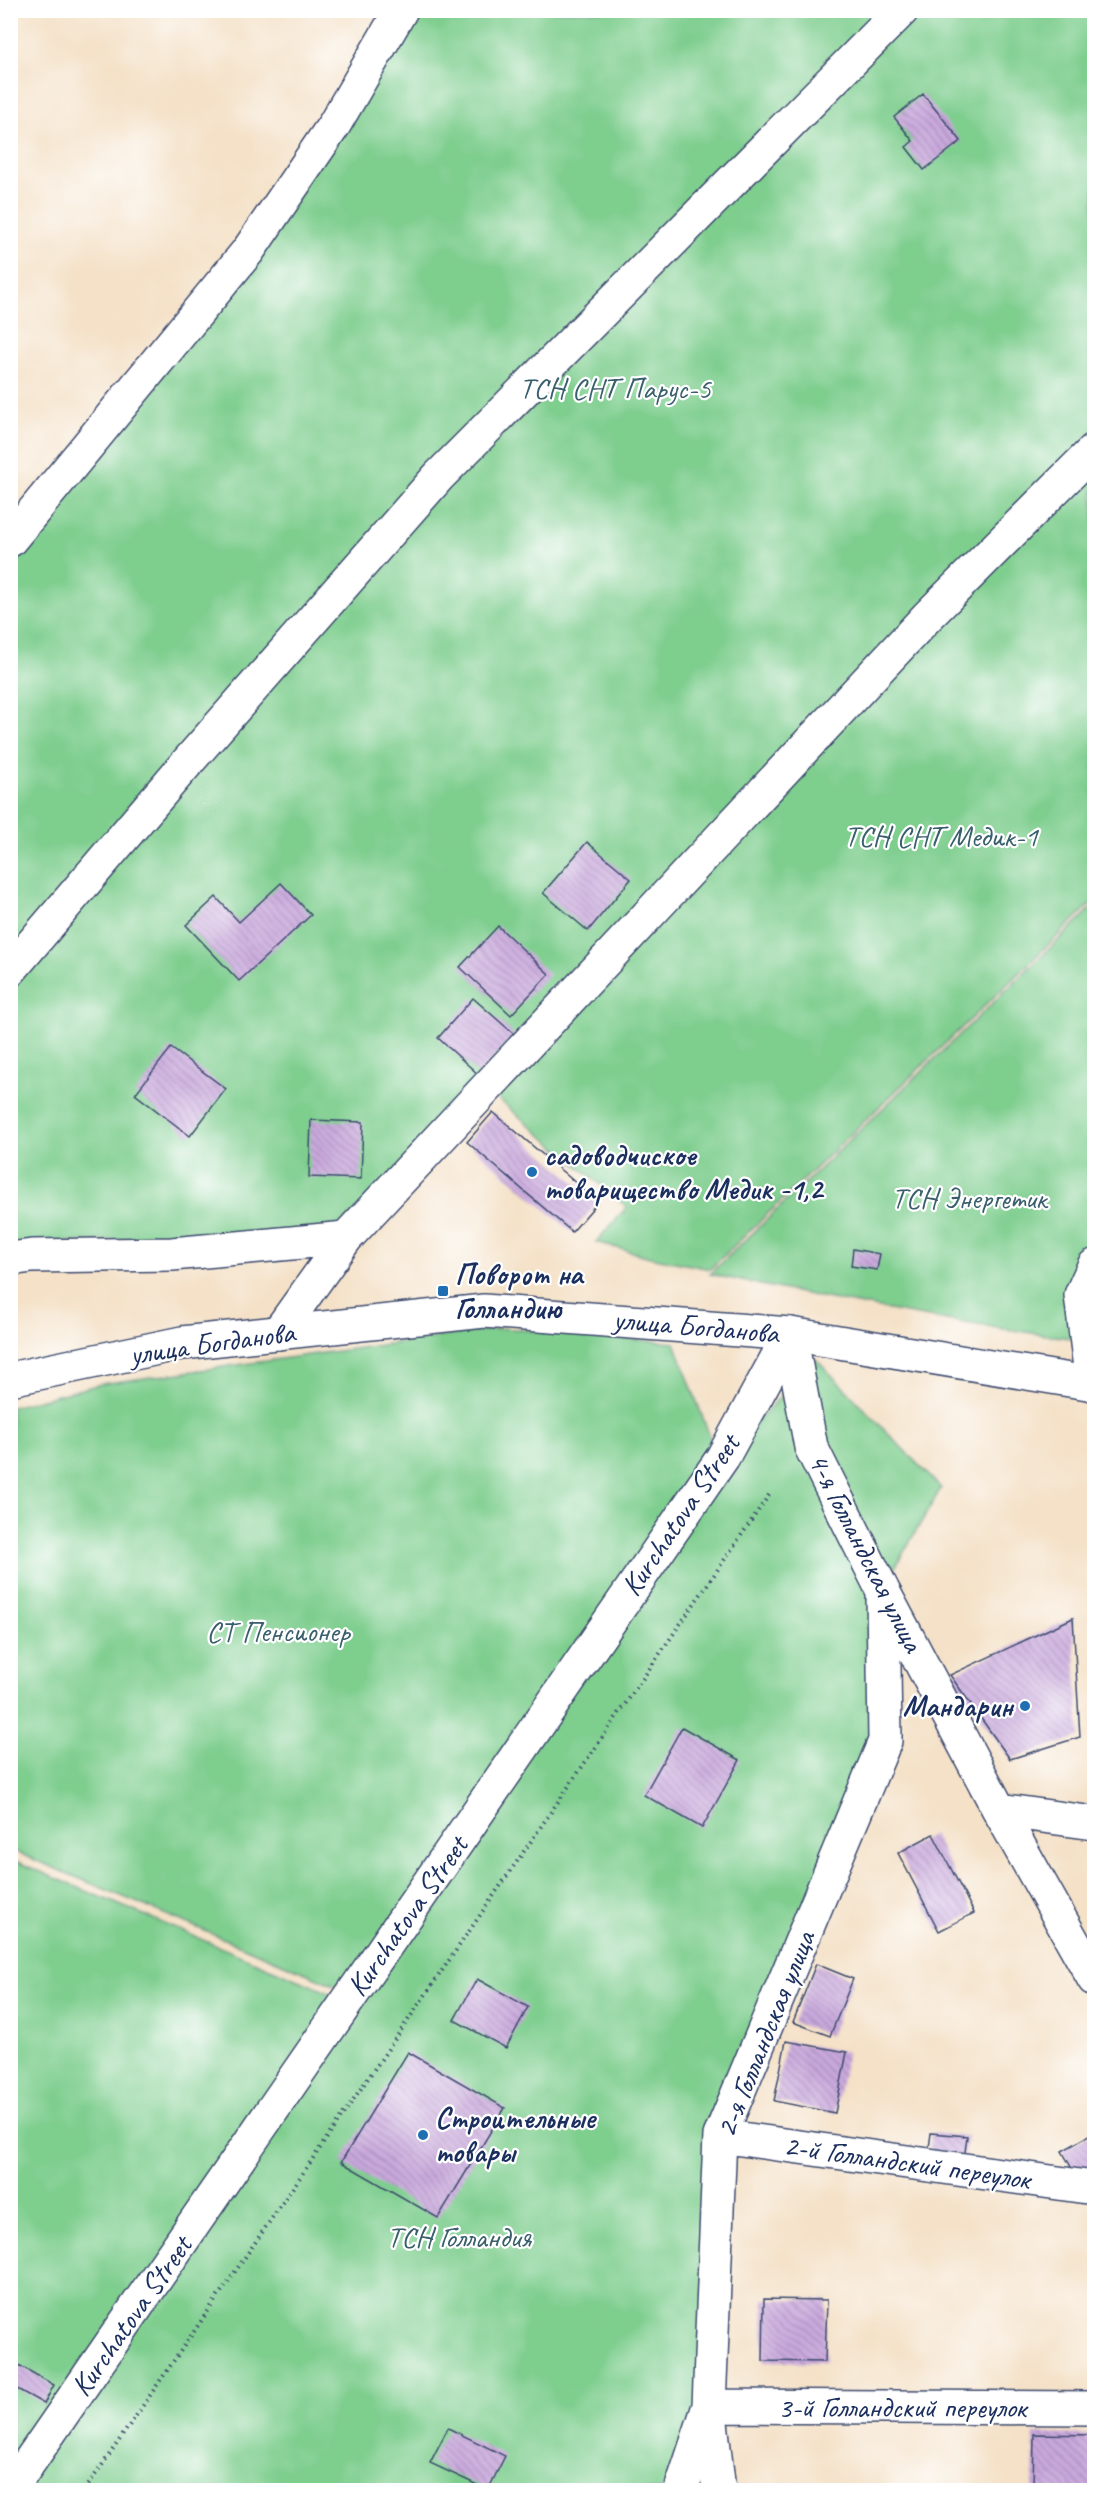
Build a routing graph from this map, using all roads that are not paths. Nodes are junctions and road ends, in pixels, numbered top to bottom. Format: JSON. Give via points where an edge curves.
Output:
{"nodes":[{"id":1,"x":401,"y":10,"type":"edge"},
{"id":2,"x":902,"y":10,"type":"edge"},
{"id":3,"x":1095,"y":450,"type":"edge"},
{"id":4,"x":10,"y":540,"type":"edge"},
{"id":5,"x":10,"y":970,"type":"edge"},
{"id":6,"x":345,"y":1238,"type":"junction"},
{"id":7,"x":10,"y":1259,"type":"edge"},
{"id":8,"x":1095,"y":1266,"type":"edge"},
{"id":9,"x":278,"y":1333,"type":"junction"},
{"id":10,"x":790,"y":1334,"type":"junction"},
{"id":11,"x":10,"y":1379,"type":"edge"},
{"id":12,"x":1094,"y":1384,"type":"edge"},
{"id":13,"x":883,"y":1591,"type":"junction"},
{"id":14,"x":999,"y":1810,"type":"junction"},
{"id":15,"x":1095,"y":1823,"type":"edge"},
{"id":16,"x":1095,"y":1979,"type":"edge"},
{"id":17,"x":720,"y":2136,"type":"junction"},
{"id":18,"x":1095,"y":2188,"type":"edge"},
{"id":19,"x":709,"y":2406,"type":"junction"},
{"id":20,"x":1095,"y":2408,"type":"edge"},
{"id":21,"x":10,"y":2490,"type":"edge"},
{"id":22,"x":681,"y":2490,"type":"edge"},
{"id":23,"x":719,"y":2490,"type":"edge"}],
"edges":[{"from":1,"to":4,"type":"street","via":[[334,125],[248,251]]},
{"from":2,"to":5,"type":"street","via":[[440,476]]},
{"from":3,"to":6,"type":"street","via":[[927,617]]},
{"from":6,"to":7,"type":"street","via":[[172,1254]]},
{"from":6,"to":9,"type":"street"},
{"from":8,"to":12,"type":"street","via":[[1081,1295]]},
{"from":9,"to":10,"type":"street","name":"улица Богданова","via":[[484,1311]]},
{"from":9,"to":11,"type":"street","name":"улица Богданова","via":[[182,1343]]},
{"from":10,"to":12,"type":"street","name":"улица Богданова"},
{"from":10,"to":13,"type":"street","name":"4-я Голландская улица","via":[[811,1447]]},
{"from":10,"to":21,"type":"street","name":"Kurchatova Street","via":[[723,1457]]},
{"from":13,"to":14,"type":"street","name":"4-я Голландская улица"},
{"from":13,"to":17,"type":"street","name":"2-я Голландская улица","via":[[885,1741]]},
{"from":14,"to":15,"type":"street"},
{"from":14,"to":16,"type":"street","name":"4-я Голландская улица"},
{"from":17,"to":18,"type":"street","name":"2-й Голландский переулок"},
{"from":17,"to":19,"type":"street","name":"2-я Голландская улица"},
{"from":19,"to":20,"type":"street","name":"3-й Голландский переулок"},
{"from":19,"to":22,"type":"street"},
{"from":19,"to":23,"type":"street","name":"2-я Голландская улица"}]}
